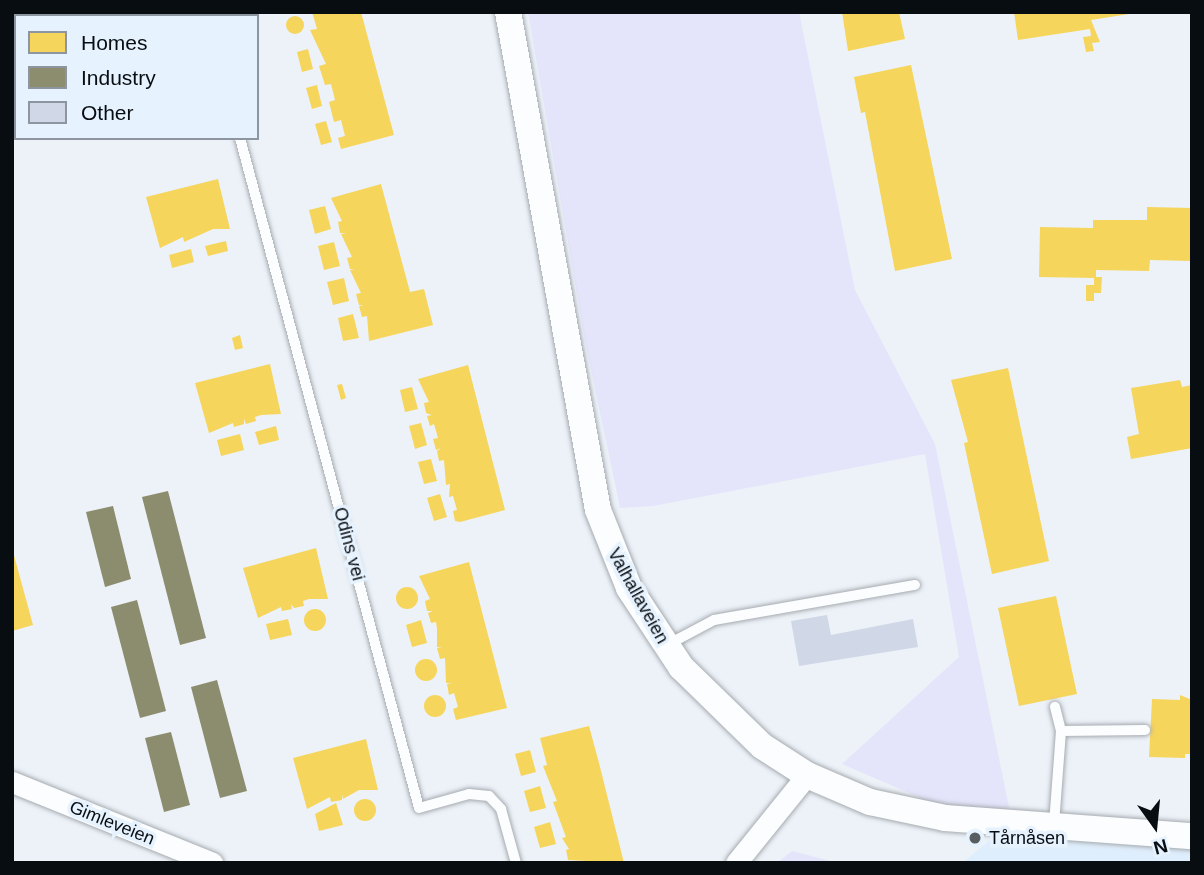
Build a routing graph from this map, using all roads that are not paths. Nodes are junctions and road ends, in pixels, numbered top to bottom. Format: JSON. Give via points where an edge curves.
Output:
{"nodes":[{"id":1,"x":508,"y":12,"type":"edge"},
{"id":2,"x":241,"y":140,"type":"edge"},
{"id":3,"x":915,"y":585,"type":"dead end"},
{"id":4,"x":664,"y":646,"type":"junction"},
{"id":5,"x":1055,"y":707,"type":"dead end"},
{"id":6,"x":1145,"y":730,"type":"dead end"},
{"id":7,"x":1061,"y":731,"type":"junction"},
{"id":8,"x":807,"y":775,"type":"junction"},
{"id":9,"x":12,"y":782,"type":"edge"},
{"id":10,"x":1054,"y":827,"type":"junction"},
{"id":11,"x":1192,"y":836,"type":"edge"},
{"id":12,"x":212,"y":863,"type":"edge"},
{"id":13,"x":516,"y":863,"type":"edge"},
{"id":14,"x":736,"y":863,"type":"edge"}],
"edges":[{"from":1,"to":4,"type":"street","name":"Valhallaveien","via":[[598,510],[629,588]]},
{"from":2,"to":13,"type":"lane","name":"Odins vei","via":[[419,808],[469,794],[489,796],[501,808]]},
{"from":3,"to":4,"type":"lane","via":[[714,620]]},
{"from":4,"to":8,"type":"street","name":"Valhallaveien","via":[[737,726]]},
{"from":5,"to":7,"type":"lane"},
{"from":6,"to":7,"type":"lane"},
{"from":7,"to":10,"type":"lane"},
{"from":8,"to":10,"type":"street","name":"Valhallaveien","via":[[905,812]]},
{"from":8,"to":14,"type":"street"},
{"from":9,"to":12,"type":"street","name":"Gimleveien"},
{"from":10,"to":11,"type":"street","name":"Valhallaveien"}]}
